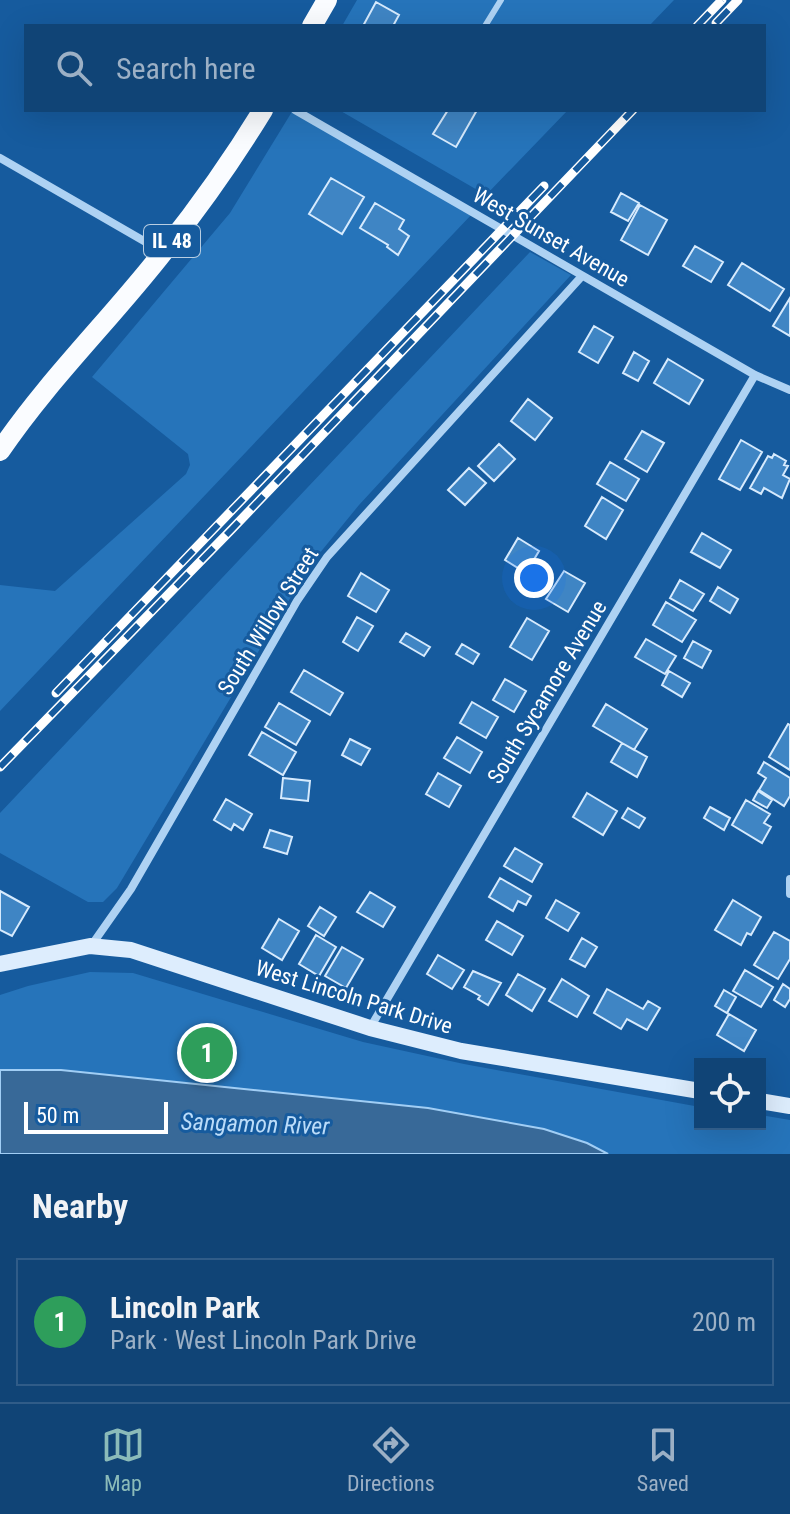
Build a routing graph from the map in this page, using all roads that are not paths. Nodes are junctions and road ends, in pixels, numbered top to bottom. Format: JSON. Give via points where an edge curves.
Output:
{"nodes":[{"id":1,"x":327,"y":0,"type":"edge"},
{"id":2,"x":501,"y":0,"type":"edge"},
{"id":3,"x":313,"y":24,"type":"edge"},
{"id":4,"x":486,"y":24,"type":"edge"},
{"id":5,"x":262,"y":112,"type":"edge"},
{"id":6,"x":298,"y":112,"type":"edge"},
{"id":7,"x":0,"y":158,"type":"edge"},
{"id":8,"x":164,"y":252,"type":"junction"},
{"id":9,"x":582,"y":276,"type":"junction"},
{"id":10,"x":755,"y":375,"type":"junction"},
{"id":11,"x":790,"y":390,"type":"edge"},
{"id":12,"x":0,"y":451,"type":"edge"},
{"id":13,"x":790,"y":879,"type":"edge"},
{"id":14,"x":790,"y":894,"type":"edge"},
{"id":15,"x":90,"y":946,"type":"junction"},
{"id":16,"x":0,"y":964,"type":"edge"},
{"id":17,"x":370,"y":1028,"type":"junction"},
{"id":18,"x":694,"y":1090,"type":"edge"},
{"id":19,"x":766,"y":1102,"type":"edge"},
{"id":20,"x":790,"y":1106,"type":"edge"}],
"edges":[{"from":1,"to":3,"type":"main road"},
{"from":2,"to":4,"type":"lane"},
{"from":5,"to":8,"type":"main road","number":"IL 48"},
{"from":6,"to":9,"type":"street","name":"West Sunset Avenue"},
{"from":7,"to":8,"type":"street"},
{"from":8,"to":12,"type":"main road","number":"IL 48"},
{"from":9,"to":10,"type":"street","name":"West Sunset Avenue"},
{"from":9,"to":15,"type":"street","name":"South Willow Street","via":[[327,557],[131,889]]},
{"from":10,"to":11,"type":"street","name":"West Sunset Avenue"},
{"from":10,"to":17,"type":"street","name":"South Sycamore Avenue"},
{"from":13,"to":14,"type":"street"},
{"from":15,"to":16,"type":"street","name":"West Lincoln Park Drive"},
{"from":15,"to":17,"type":"street","name":"West Lincoln Park Drive","via":[[131,950]]},
{"from":17,"to":18,"type":"street","name":"West Lincoln Park Drive","via":[[461,1051]]},
{"from":19,"to":20,"type":"street"}]}
